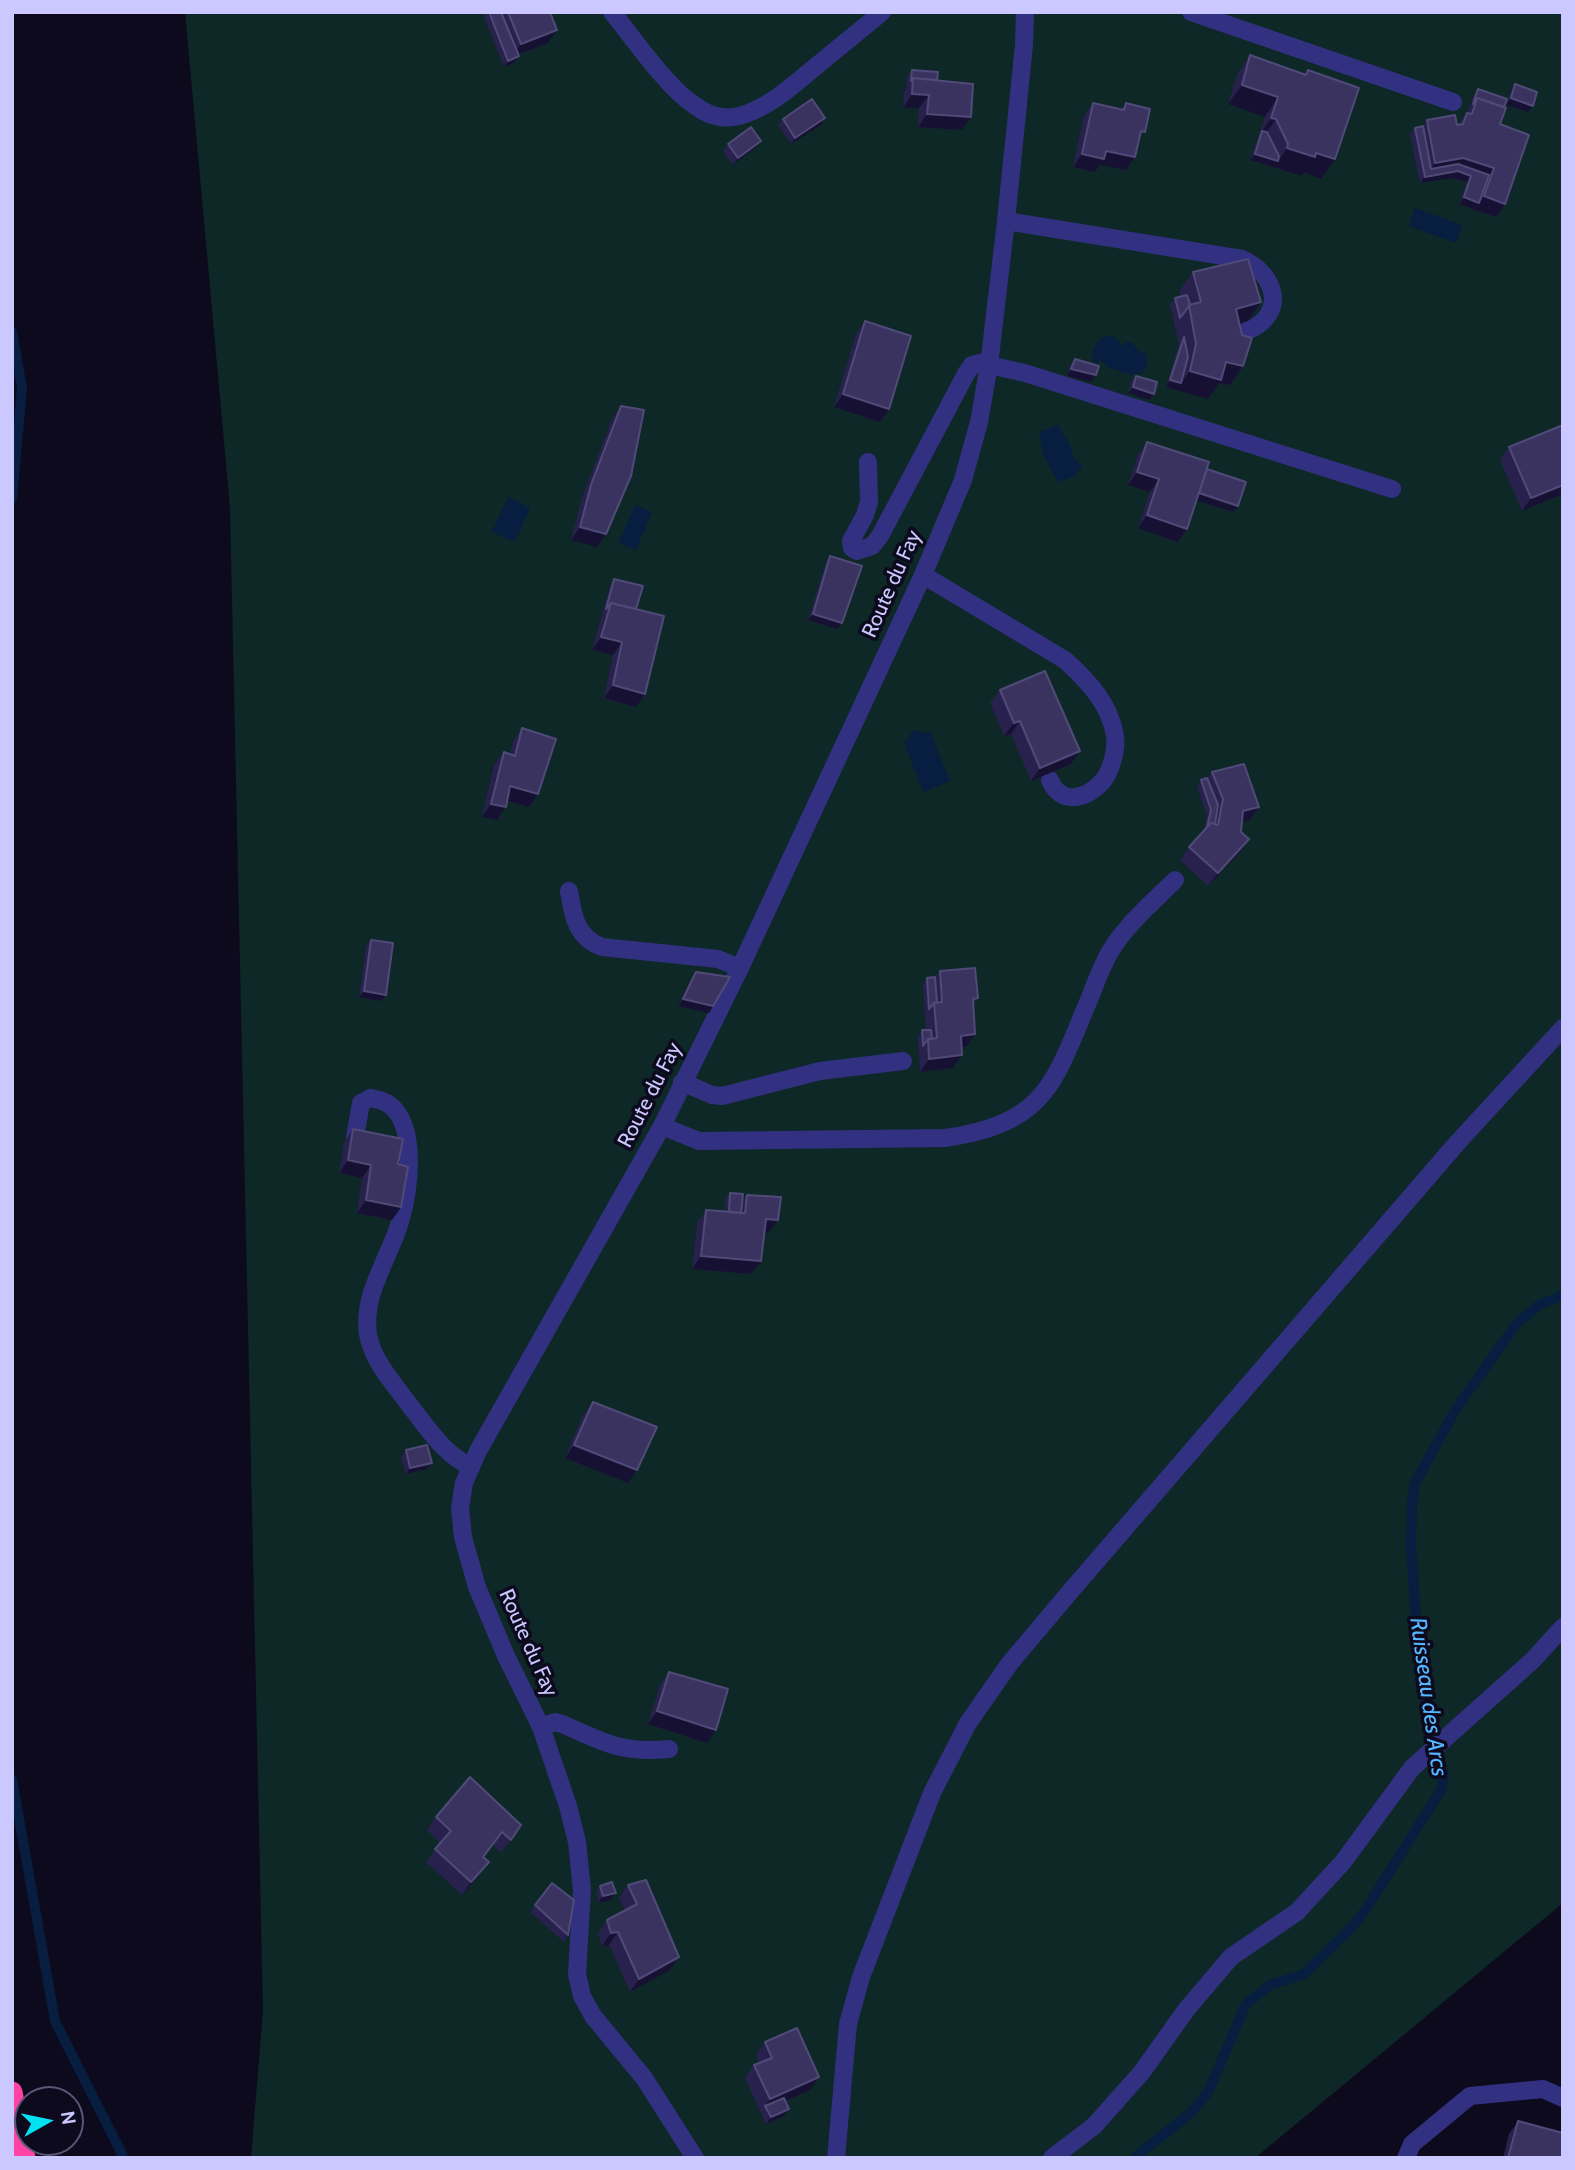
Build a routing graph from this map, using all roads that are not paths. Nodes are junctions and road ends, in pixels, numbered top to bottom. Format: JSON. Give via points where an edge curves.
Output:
{"nodes":[{"id":1,"x":612,"y":12,"type":"edge"},
{"id":2,"x":882,"y":12,"type":"edge"},
{"id":3,"x":1025,"y":12,"type":"edge"},
{"id":4,"x":1191,"y":12,"type":"edge"},
{"id":5,"x":1453,"y":102,"type":"dead end"},
{"id":6,"x":1006,"y":222,"type":"junction"},
{"id":7,"x":1247,"y":331,"type":"edge"},
{"id":8,"x":989,"y":365,"type":"junction"},
{"id":9,"x":868,"y":462,"type":"dead end"},
{"id":10,"x":1392,"y":489,"type":"dead end"},
{"id":11,"x":923,"y":575,"type":"junction"},
{"id":12,"x":1050,"y":780,"type":"edge"},
{"id":13,"x":1175,"y":880,"type":"dead end"},
{"id":14,"x":569,"y":891,"type":"dead end"},
{"id":15,"x":740,"y":968,"type":"junction"},
{"id":16,"x":1563,"y":1028,"type":"edge"},
{"id":17,"x":903,"y":1061,"type":"dead end"},
{"id":18,"x":682,"y":1082,"type":"junction"},
{"id":19,"x":662,"y":1126,"type":"junction"},
{"id":20,"x":355,"y":1137,"type":"edge"},
{"id":21,"x":471,"y":1467,"type":"junction"},
{"id":22,"x":1563,"y":1627,"type":"edge"},
{"id":23,"x":541,"y":1727,"type":"junction"},
{"id":24,"x":669,"y":1749,"type":"dead end"},
{"id":25,"x":12,"y":2092,"type":"edge"},
{"id":26,"x":1563,"y":2098,"type":"edge"},
{"id":27,"x":25,"y":2158,"type":"edge"},
{"id":28,"x":695,"y":2158,"type":"edge"},
{"id":29,"x":836,"y":2158,"type":"edge"},
{"id":30,"x":1052,"y":2158,"type":"edge"},
{"id":31,"x":1406,"y":2158,"type":"edge"}],
"edges":[{"from":1,"to":2,"type":"street","via":[[677,91],[701,109],[724,118],[757,109],[782,94]]},
{"from":3,"to":6,"type":"street","name":"Route du Fay"},
{"from":4,"to":5,"type":"street"},
{"from":6,"to":7,"type":"street","via":[[1257,265],[1272,289],[1272,307],[1266,320]]},
{"from":6,"to":8,"type":"street","name":"Route du Fay"},
{"from":8,"to":9,"type":"street","via":[[972,365],[967,372],[880,536],[872,546],[857,551],[851,541],[869,502]]},
{"from":8,"to":10,"type":"street"},
{"from":8,"to":11,"type":"street","name":"Route du Fay","via":[[963,480]]},
{"from":11,"to":12,"type":"street","via":[[1065,660],[1101,698],[1115,737],[1102,782],[1069,798],[1054,791]]},
{"from":11,"to":15,"type":"street","name":"Route du Fay"},
{"from":13,"to":19,"type":"street","via":[[1114,946],[1051,1086],[1022,1114],[1004,1123],[945,1138],[699,1141]]},
{"from":14,"to":15,"type":"street","via":[[578,930],[592,943],[718,959]]},
{"from":15,"to":18,"type":"street","name":"Route du Fay"},
{"from":16,"to":29,"type":"street","via":[[1458,1142],[1069,1593],[1010,1663],[968,1723],[932,1793],[861,1977],[848,2024]]},
{"from":17,"to":18,"type":"street","via":[[820,1071],[722,1096]]},
{"from":18,"to":19,"type":"street","name":"Route du Fay"},
{"from":19,"to":21,"type":"street","name":"Route du Fay"},
{"from":20,"to":21,"type":"street","via":[[361,1102],[380,1100],[398,1114],[409,1153],[400,1221],[371,1293],[368,1334],[373,1351],[434,1437]]},
{"from":21,"to":23,"type":"street","name":"Route du Fay","via":[[460,1508],[463,1537],[482,1599]]},
{"from":22,"to":30,"type":"street","via":[[1533,1660],[1412,1768],[1343,1862],[1297,1912],[1231,1957],[1094,2126]]},
{"from":23,"to":24,"type":"street","via":[[555,1722],[625,1749]]},
{"from":23,"to":28,"type":"street","name":"Route du Fay","via":[[577,1842],[582,1996],[644,2078]]},
{"from":25,"to":27,"type":"highway"},
{"from":26,"to":31,"type":"street","via":[[1543,2088],[1470,2096],[1412,2144]]}]}
